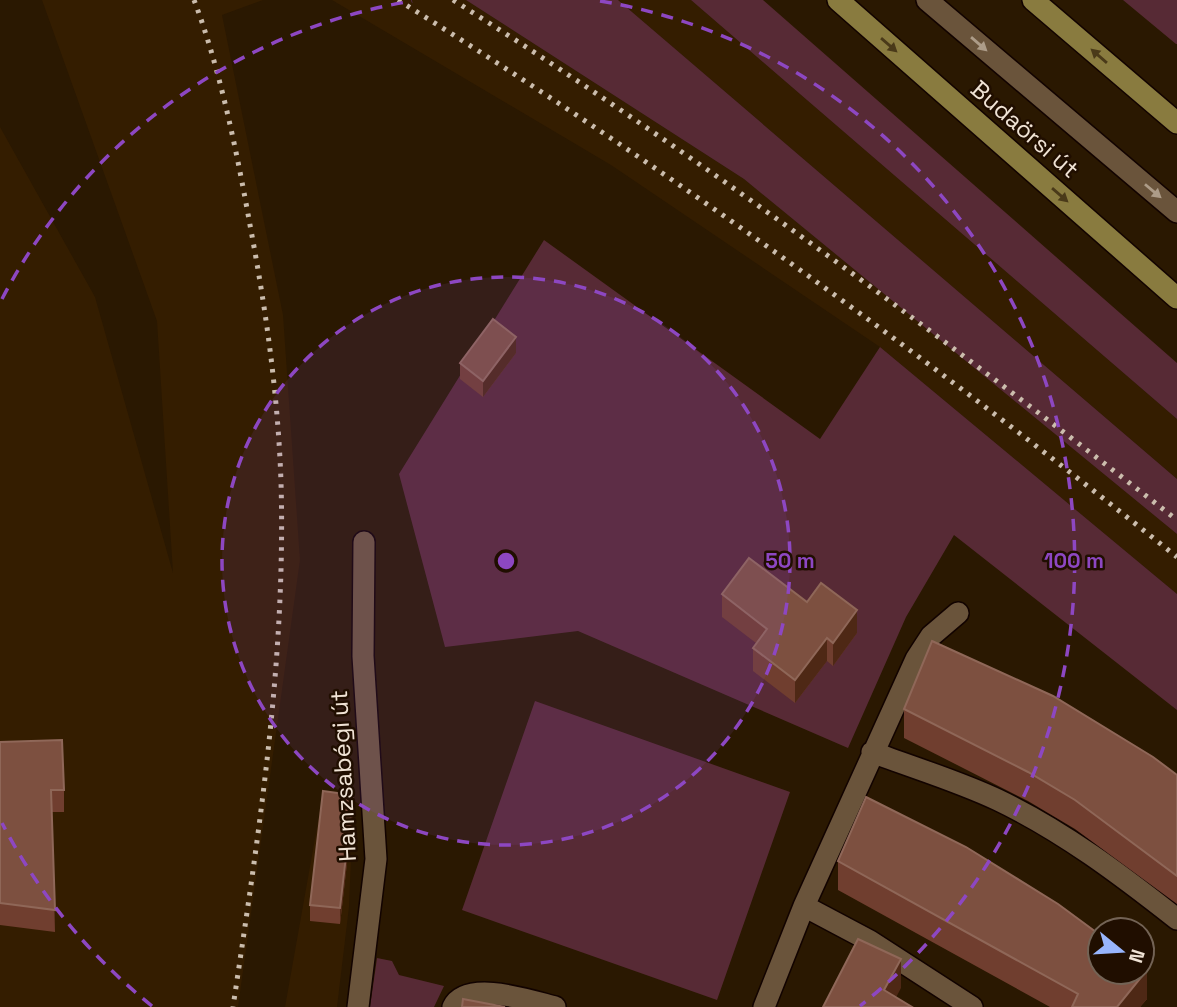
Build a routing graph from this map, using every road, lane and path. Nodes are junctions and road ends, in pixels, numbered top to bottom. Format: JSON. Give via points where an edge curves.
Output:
{"nodes":[{"id":1,"x":838,"y":0,"type":"edge"},
{"id":2,"x":927,"y":0,"type":"edge"},
{"id":3,"x":1033,"y":0,"type":"edge"},
{"id":4,"x":1177,"y":123,"type":"edge"},
{"id":5,"x":1177,"y":212,"type":"edge"},
{"id":6,"x":1177,"y":298,"type":"edge"},
{"id":7,"x":364,"y":542,"type":"dead end"},
{"id":8,"x":958,"y":612,"type":"dead end"},
{"id":9,"x":872,"y":752,"type":"junction"},
{"id":10,"x":804,"y":906,"type":"junction"},
{"id":11,"x":1177,"y":919,"type":"edge"},
{"id":12,"x":358,"y":1007,"type":"edge"},
{"id":13,"x":453,"y":1007,"type":"edge"},
{"id":14,"x":555,"y":1007,"type":"edge"},
{"id":15,"x":764,"y":1007,"type":"edge"},
{"id":16,"x":972,"y":1007,"type":"edge"}],
"edges":[{"from":1,"to":6,"type":"main road","name":"Budaörsi út","one_way":true},
{"from":2,"to":5,"type":"street","name":"Budaörsi út","one_way":true},
{"from":4,"to":3,"type":"main road","one_way":true},
{"from":7,"to":12,"type":"street","name":"Hamzsabégi út","via":[[363,656],[376,859]]},
{"from":8,"to":9,"type":"street","via":[[931,636],[916,659]]},
{"from":9,"to":10,"type":"street"},
{"from":9,"to":11,"type":"street","via":[[996,799],[1034,819],[1122,876]]},
{"from":10,"to":15,"type":"street"},
{"from":10,"to":16,"type":"street","via":[[870,941]]},
{"from":13,"to":14,"type":"street","via":[[471,993],[500,994]]}]}
